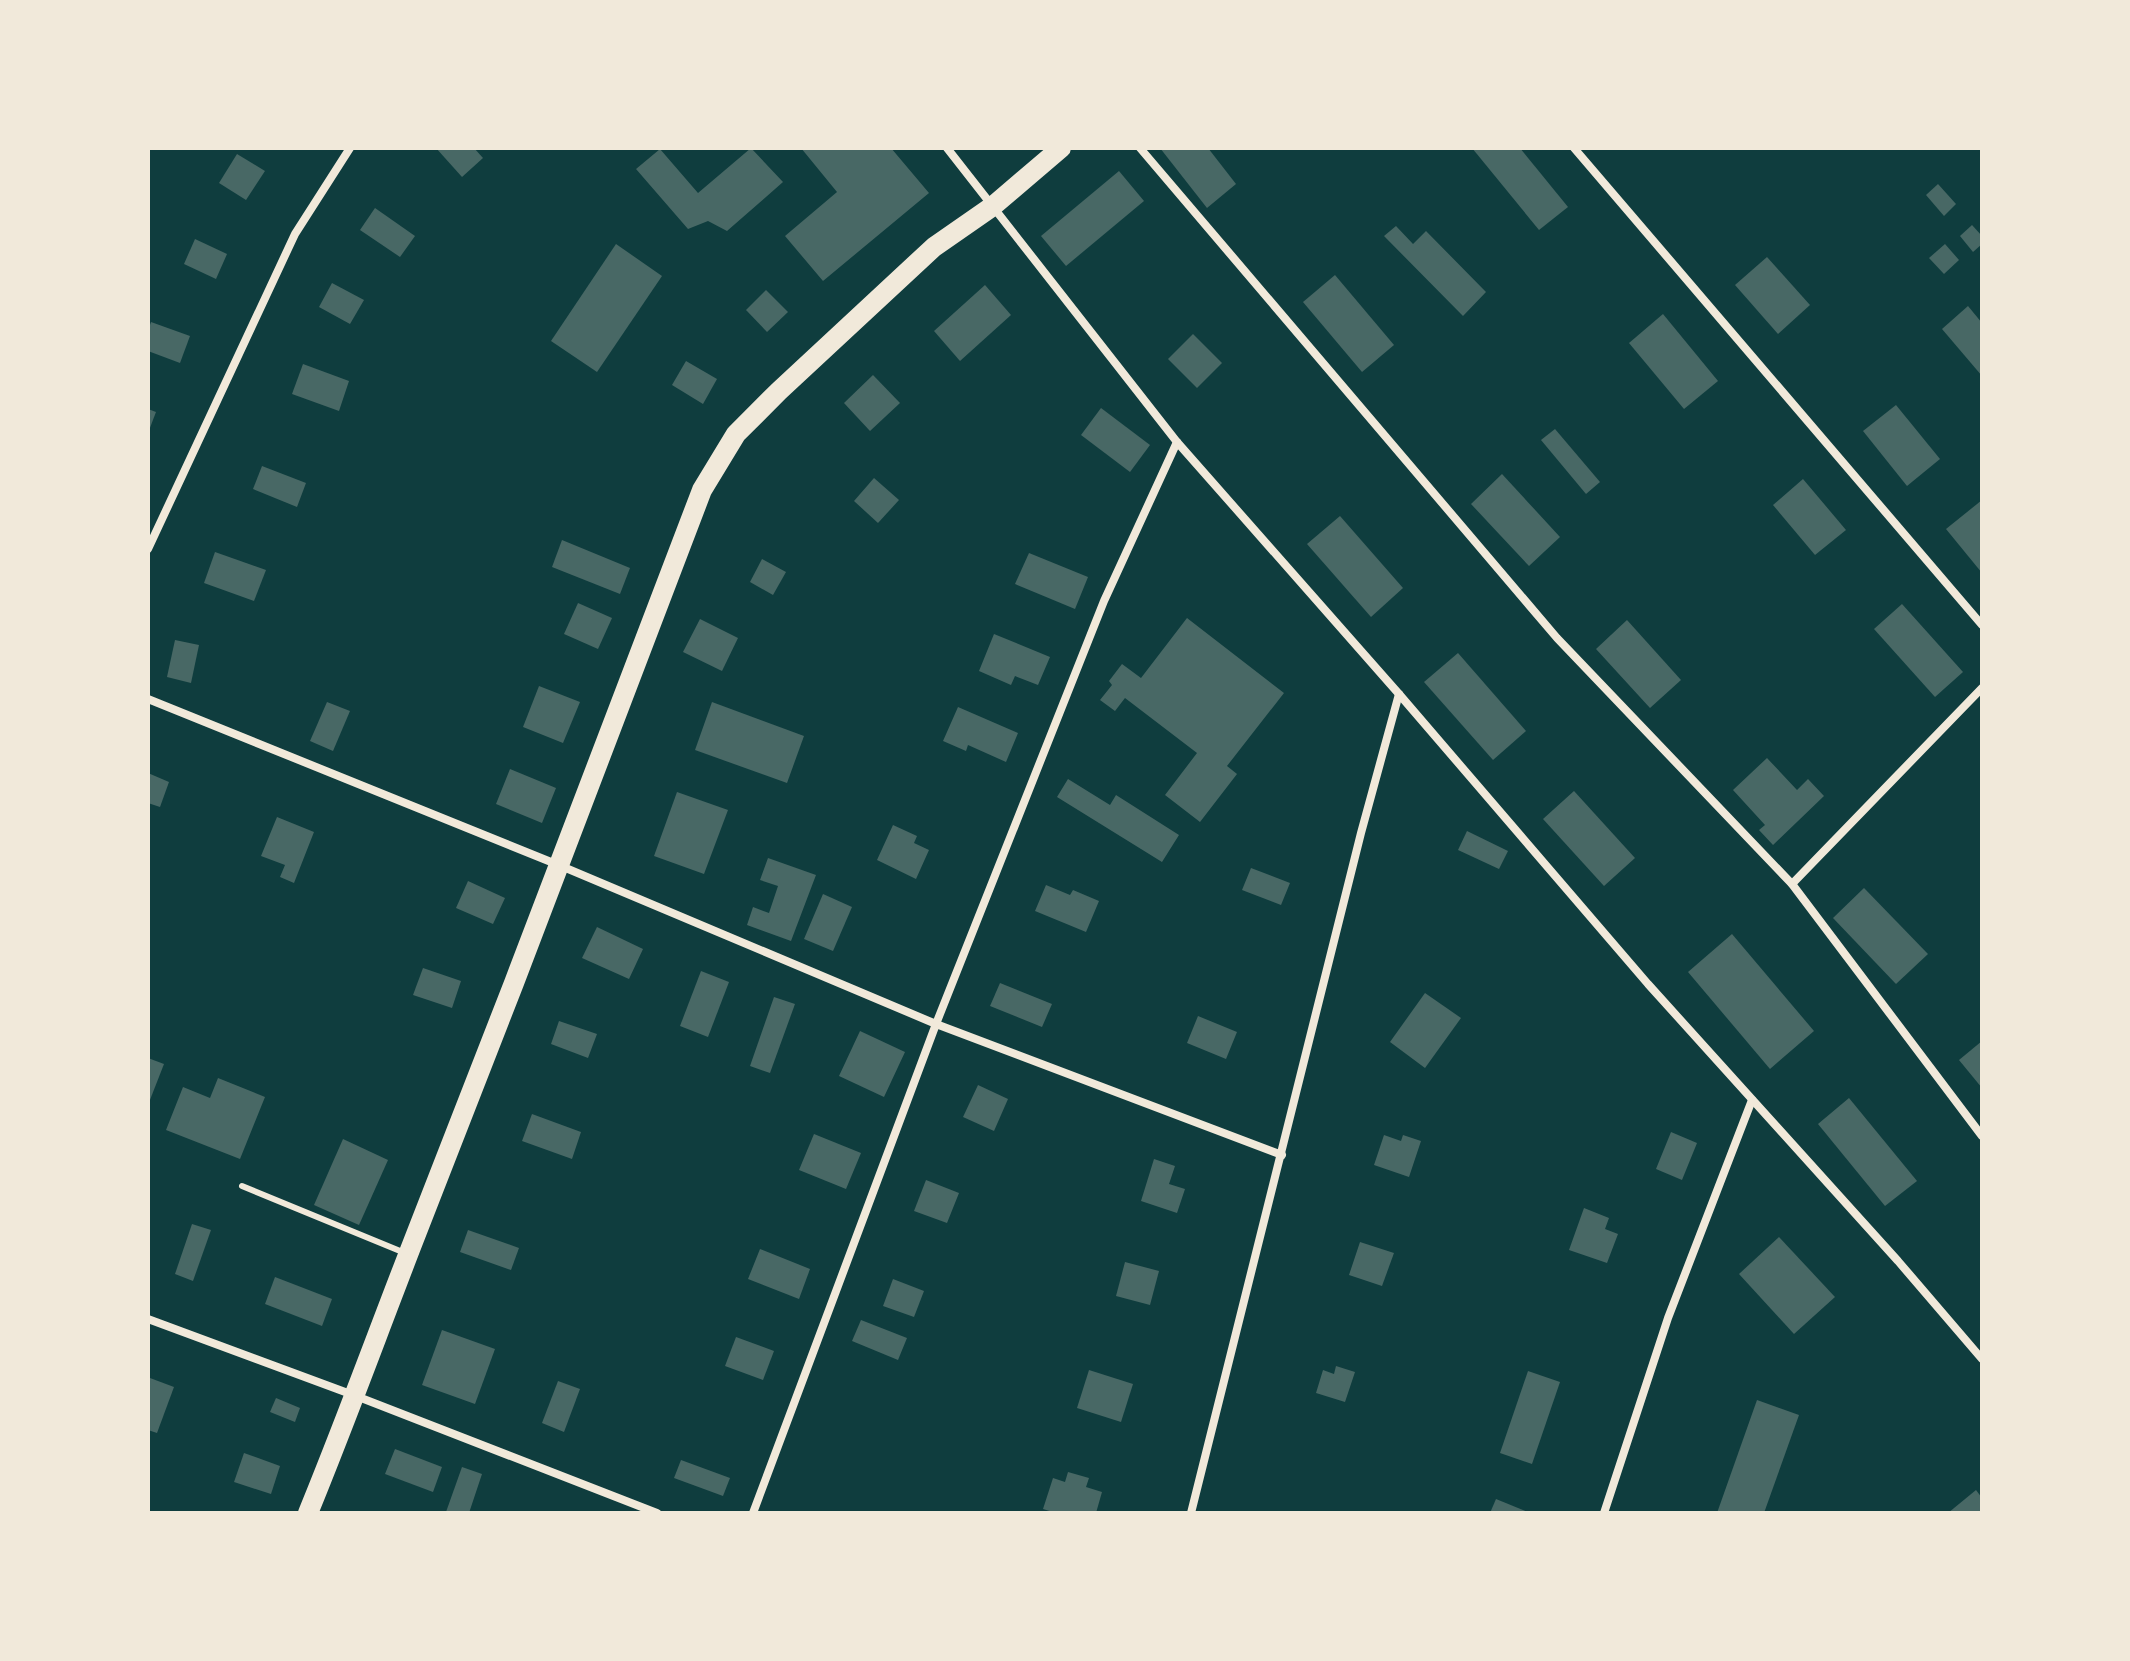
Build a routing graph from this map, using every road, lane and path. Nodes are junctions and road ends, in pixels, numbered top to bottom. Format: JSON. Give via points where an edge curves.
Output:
{"nodes":[{"id":1,"x":350,"y":148,"type":"edge"},
{"id":2,"x":947,"y":148,"type":"edge"},
{"id":3,"x":1061,"y":148,"type":"edge"},
{"id":4,"x":1140,"y":148,"type":"edge"},
{"id":5,"x":1574,"y":148,"type":"edge"},
{"id":6,"x":993,"y":206,"type":"junction"},
{"id":7,"x":1177,"y":442,"type":"junction"},
{"id":8,"x":148,"y":549,"type":"edge"},
{"id":9,"x":1982,"y":625,"type":"edge"},
{"id":10,"x":1982,"y":688,"type":"edge"},
{"id":11,"x":1399,"y":694,"type":"junction"},
{"id":12,"x":148,"y":699,"type":"edge"},
{"id":13,"x":561,"y":866,"type":"junction"},
{"id":14,"x":1792,"y":884,"type":"junction"},
{"id":15,"x":936,"y":1024,"type":"junction"},
{"id":16,"x":1752,"y":1100,"type":"junction"},
{"id":17,"x":1982,"y":1136,"type":"edge"},
{"id":18,"x":1282,"y":1155,"type":"junction"},
{"id":19,"x":242,"y":1186,"type":"dead end"},
{"id":20,"x":408,"y":1254,"type":"junction"},
{"id":21,"x":148,"y":1319,"type":"edge"},
{"id":22,"x":1982,"y":1359,"type":"edge"},
{"id":23,"x":356,"y":1396,"type":"junction"},
{"id":24,"x":308,"y":1513,"type":"edge"},
{"id":25,"x":657,"y":1513,"type":"edge"},
{"id":26,"x":753,"y":1513,"type":"edge"},
{"id":27,"x":1191,"y":1513,"type":"edge"},
{"id":28,"x":1604,"y":1513,"type":"edge"}],
"edges":[{"from":1,"to":8,"type":"street","via":[[295,234]]},
{"from":2,"to":6,"type":"street"},
{"from":3,"to":6,"type":"main road"},
{"from":4,"to":14,"type":"street","via":[[1557,638]]},
{"from":5,"to":9,"type":"street"},
{"from":6,"to":7,"type":"street"},
{"from":6,"to":13,"type":"main road","via":[[934,247],[736,434],[702,490]]},
{"from":7,"to":11,"type":"street"},
{"from":7,"to":15,"type":"street","via":[[1104,601]]},
{"from":10,"to":14,"type":"street"},
{"from":11,"to":16,"type":"street"},
{"from":11,"to":18,"type":"street"},
{"from":12,"to":13,"type":"street"},
{"from":13,"to":15,"type":"street"},
{"from":13,"to":20,"type":"main road"},
{"from":14,"to":17,"type":"street"},
{"from":15,"to":18,"type":"street"},
{"from":15,"to":26,"type":"street"},
{"from":16,"to":22,"type":"street"},
{"from":16,"to":28,"type":"street","via":[[1668,1318]]},
{"from":18,"to":27,"type":"street"},
{"from":19,"to":20,"type":"lane"},
{"from":20,"to":23,"type":"main road"},
{"from":21,"to":23,"type":"street"},
{"from":23,"to":24,"type":"main road"},
{"from":23,"to":25,"type":"street"}]}
